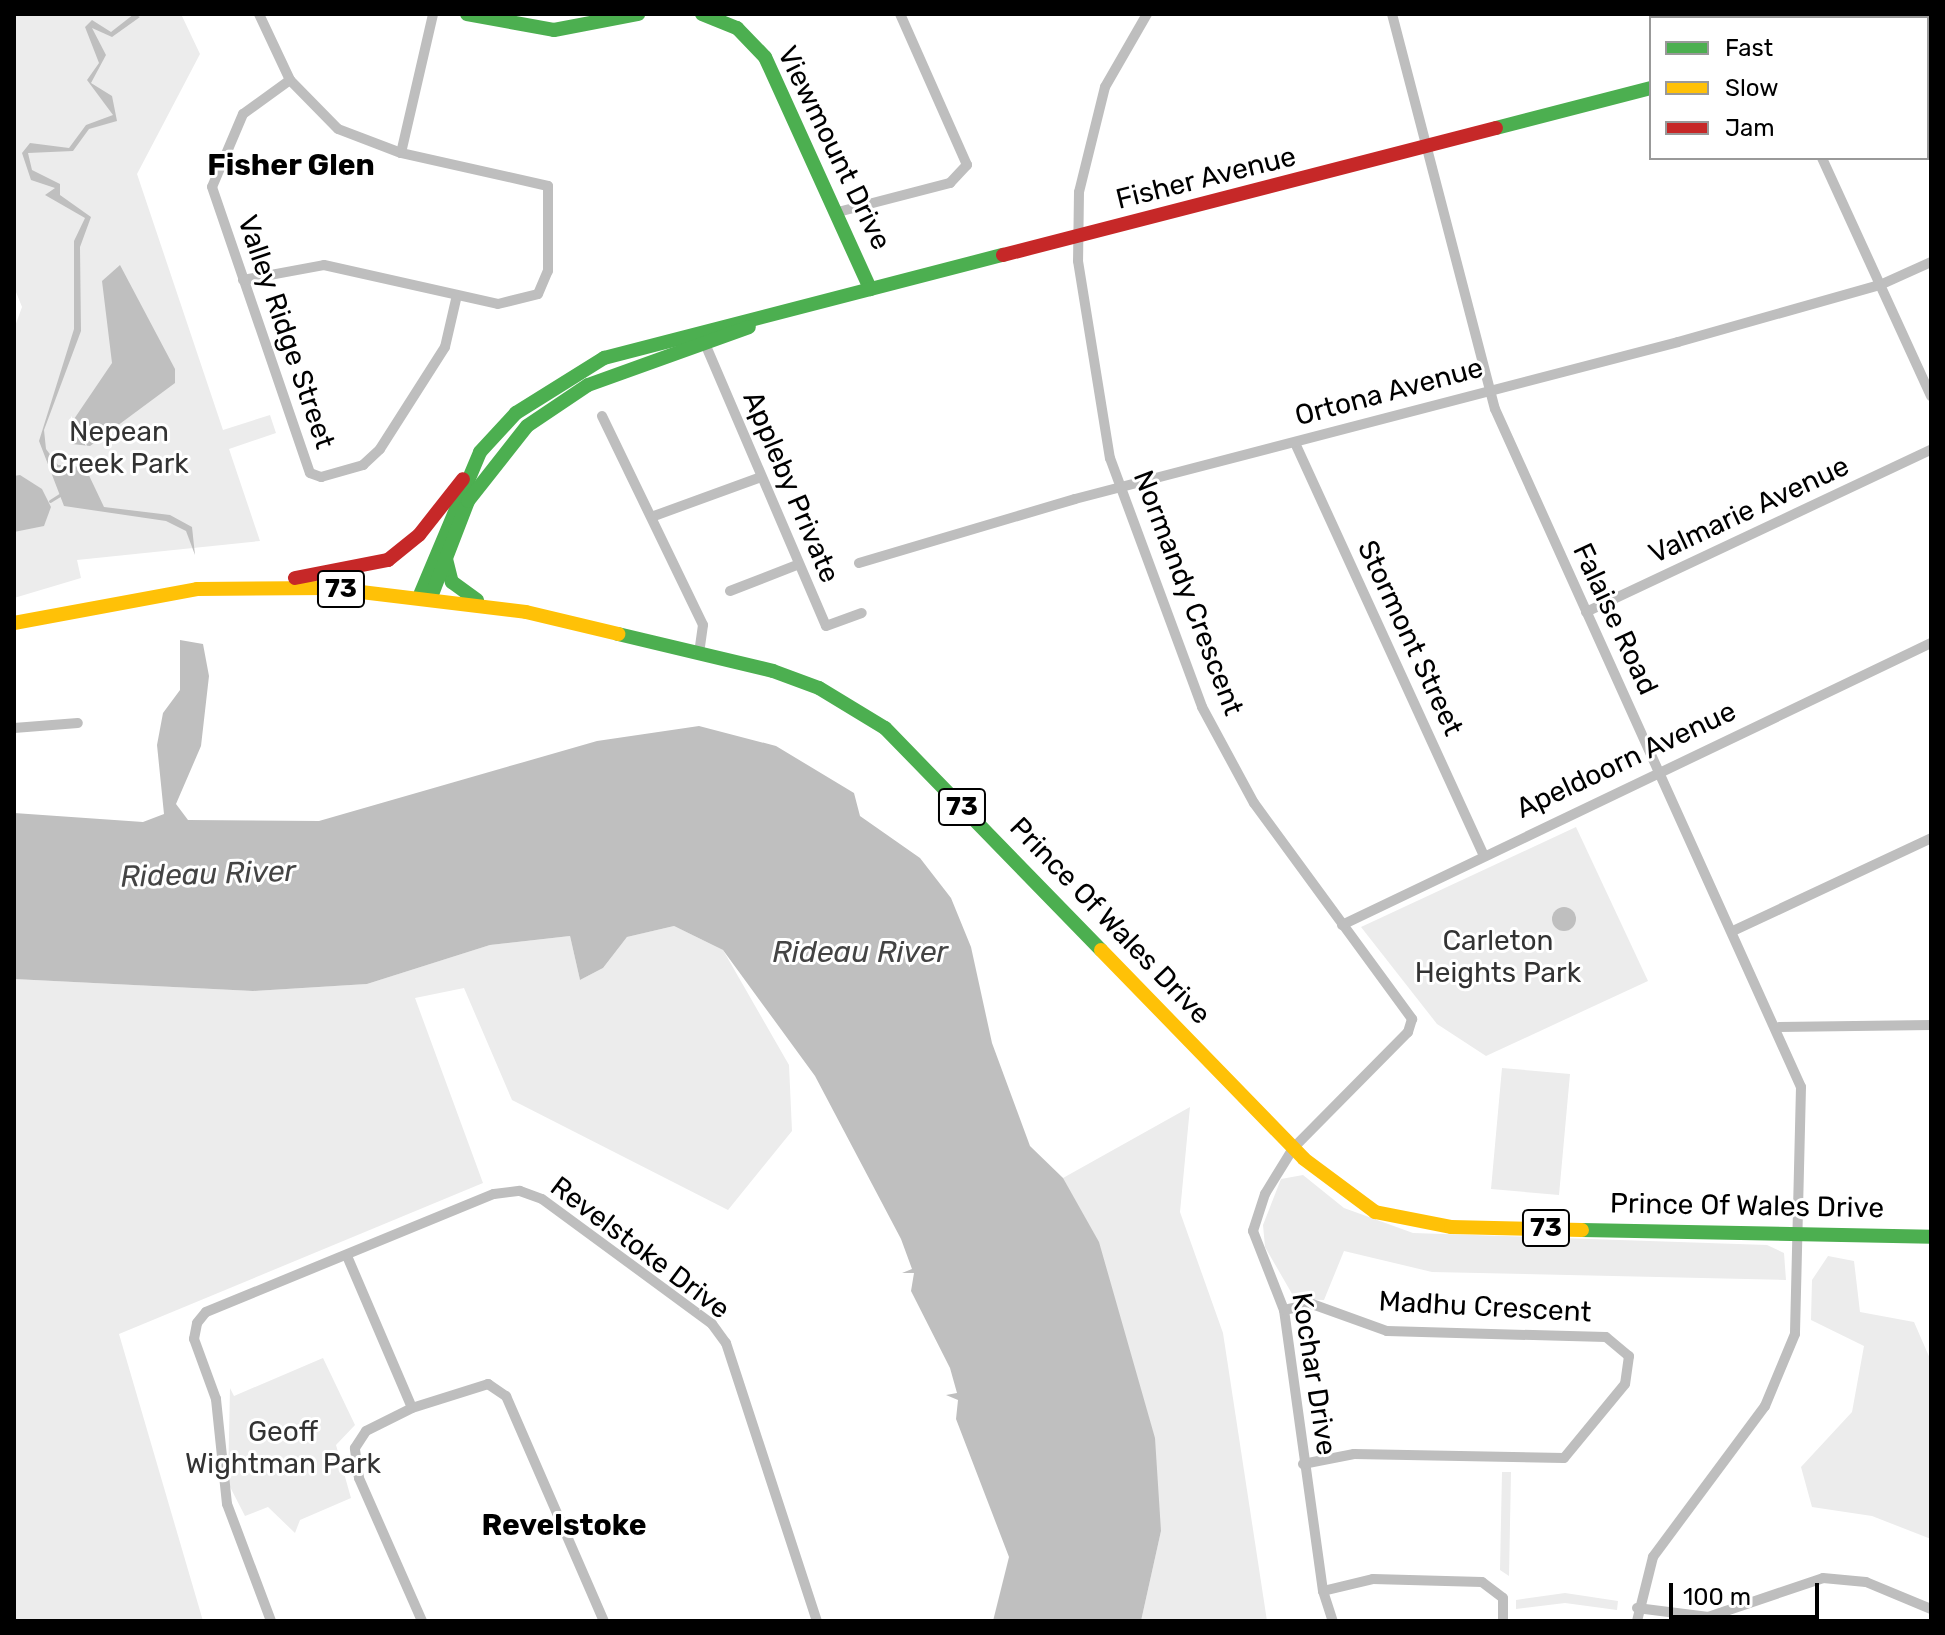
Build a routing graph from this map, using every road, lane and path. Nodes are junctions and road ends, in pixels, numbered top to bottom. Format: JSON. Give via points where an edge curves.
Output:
{"nodes":[{"id":1,"x":259,"y":14,"type":"edge"},
{"id":2,"x":433,"y":14,"type":"edge"},
{"id":3,"x":467,"y":14,"type":"edge"},
{"id":4,"x":638,"y":14,"type":"edge"},
{"id":5,"x":702,"y":14,"type":"edge"},
{"id":6,"x":900,"y":14,"type":"edge"},
{"id":7,"x":1147,"y":14,"type":"edge"},
{"id":8,"x":1392,"y":14,"type":"edge"},
{"id":9,"x":290,"y":80,"type":"junction"},
{"id":10,"x":1649,"y":89,"type":"edge"},
{"id":11,"x":1426,"y":148,"type":"junction"},
{"id":12,"x":401,"y":153,"type":"junction"},
{"id":13,"x":1823,"y":160,"type":"edge"},
{"id":14,"x":838,"y":212,"type":"junction"},
{"id":15,"x":1077,"y":238,"type":"junction"},
{"id":16,"x":1931,"y":262,"type":"edge"},
{"id":17,"x":243,"y":280,"type":"junction"},
{"id":18,"x":1880,"y":285,"type":"junction"},
{"id":19,"x":870,"y":289,"type":"junction"},
{"id":20,"x":457,"y":295,"type":"junction"},
{"id":21,"x":774,"y":316,"type":"junction"},
{"id":22,"x":700,"y":330,"type":"junction"},
{"id":23,"x":705,"y":346,"type":"junction"},
{"id":24,"x":1490,"y":388,"type":"junction"},
{"id":25,"x":1931,"y":396,"type":"edge"},
{"id":26,"x":516,"y":413,"type":"junction"},
{"id":27,"x":602,"y":416,"type":"dead end"},
{"id":28,"x":527,"y":426,"type":"junction"},
{"id":29,"x":1295,"y":443,"type":"junction"},
{"id":30,"x":1931,"y":450,"type":"edge"},
{"id":31,"x":761,"y":477,"type":"junction"},
{"id":32,"x":463,"y":479,"type":"junction"},
{"id":33,"x":1120,"y":488,"type":"junction"},
{"id":34,"x":654,"y":516,"type":"junction"},
{"id":35,"x":444,"y":551,"type":"junction"},
{"id":36,"x":859,"y":563,"type":"dead end"},
{"id":37,"x":797,"y":565,"type":"junction"},
{"id":38,"x":262,"y":584,"type":"junction"},
{"id":39,"x":730,"y":591,"type":"dead end"},
{"id":40,"x":425,"y":596,"type":"junction"},
{"id":41,"x":485,"y":605,"type":"junction"},
{"id":42,"x":1586,"y":612,"type":"junction"},
{"id":43,"x":862,"y":613,"type":"dead end"},
{"id":44,"x":14,"y":623,"type":"edge"},
{"id":45,"x":1931,"y":643,"type":"edge"},
{"id":46,"x":699,"y":653,"type":"junction"},
{"id":47,"x":78,"y":723,"type":"dead end"},
{"id":48,"x":14,"y":728,"type":"edge"},
{"id":49,"x":1660,"y":772,"type":"junction"},
{"id":50,"x":1931,"y":838,"type":"edge"},
{"id":51,"x":1483,"y":853,"type":"junction"},
{"id":52,"x":1342,"y":925,"type":"junction"},
{"id":53,"x":1735,"y":930,"type":"junction"},
{"id":54,"x":1931,"y":1025,"type":"edge"},
{"id":55,"x":1779,"y":1027,"type":"junction"},
{"id":56,"x":1294,"y":1147,"type":"junction"},
{"id":57,"x":1801,"y":1233,"type":"junction"},
{"id":58,"x":1931,"y":1237,"type":"edge"},
{"id":59,"x":347,"y":1256,"type":"junction"},
{"id":60,"x":1284,"y":1310,"type":"junction"},
{"id":61,"x":412,"y":1408,"type":"junction"},
{"id":62,"x":1303,"y":1464,"type":"junction"},
{"id":63,"x":1323,"y":1591,"type":"junction"},
{"id":64,"x":1637,"y":1608,"type":"junction"},
{"id":65,"x":1931,"y":1609,"type":"edge"},
{"id":66,"x":271,"y":1621,"type":"edge"},
{"id":67,"x":422,"y":1621,"type":"edge"},
{"id":68,"x":604,"y":1621,"type":"edge"},
{"id":69,"x":817,"y":1621,"type":"edge"},
{"id":70,"x":1333,"y":1621,"type":"edge"},
{"id":71,"x":1503,"y":1621,"type":"edge"},
{"id":72,"x":1637,"y":1621,"type":"edge"}],
"edges":[{"from":1,"to":9,"type":"street"},
{"from":2,"to":12,"type":"street"},
{"from":3,"to":4,"type":"main road","via":[[554,30]]},
{"from":5,"to":14,"type":"main road","name":"Viewmount Drive","via":[[737,28],[765,57]]},
{"from":6,"to":14,"type":"street","via":[[964,152],[963,176]]},
{"from":7,"to":15,"type":"street","name":"Normandy Crescent","via":[[1105,87],[1082,167]]},
{"from":8,"to":11,"type":"street","name":"Falaise Road"},
{"from":9,"to":12,"type":"street","via":[[338,129]]},
{"from":9,"to":17,"type":"street","name":"Valley Ridge Street","via":[[243,114],[216,165],[212,187]]},
{"from":10,"to":11,"type":"main road","name":"Fisher Avenue"},
{"from":11,"to":15,"type":"main road","name":"Fisher Avenue"},
{"from":11,"to":24,"type":"street","name":"Falaise Road"},
{"from":12,"to":20,"type":"street","via":[[548,186],[545,286],[498,304]]},
{"from":13,"to":18,"type":"street"},
{"from":14,"to":19,"type":"main road","name":"Viewmount Drive"},
{"from":15,"to":19,"type":"main road","name":"Fisher Avenue"},
{"from":15,"to":33,"type":"street","name":"Normandy Crescent"},
{"from":16,"to":18,"type":"street","name":"Ortona Avenue"},
{"from":17,"to":20,"type":"street","via":[[324,265]]},
{"from":17,"to":20,"type":"street","name":"Valley Ridge Street","via":[[301,460],[321,477],[363,465],[393,432],[445,347]]},
{"from":18,"to":24,"type":"street","name":"Ortona Avenue"},
{"from":18,"to":25,"type":"street"},
{"from":19,"to":21,"type":"main road","name":"Fisher Avenue"},
{"from":21,"to":22,"type":"main road","name":"Fisher Avenue"},
{"from":21,"to":23,"type":"main road","name":"Fisher Avenue"},
{"from":22,"to":23,"type":"street","name":"Appleby Private"},
{"from":22,"to":26,"type":"main road","name":"Fisher Avenue","via":[[604,358]]},
{"from":23,"to":28,"type":"main road","name":"Fisher Avenue","via":[[588,385]]},
{"from":23,"to":31,"type":"street","name":"Appleby Private"},
{"from":24,"to":29,"type":"street","name":"Ortona Avenue"},
{"from":24,"to":42,"type":"street","name":"Falaise Road"},
{"from":26,"to":28,"type":"main road"},
{"from":26,"to":32,"type":"main road","name":"Fisher Avenue"},
{"from":27,"to":34,"type":"street"},
{"from":28,"to":35,"type":"main road","name":"Fisher Avenue","via":[[486,473]]},
{"from":29,"to":33,"type":"street","name":"Ortona Avenue"},
{"from":29,"to":51,"type":"street","name":"Stormont Street"},
{"from":30,"to":42,"type":"street","name":"Valmarie Avenue"},
{"from":31,"to":34,"type":"street"},
{"from":31,"to":37,"type":"street","name":"Appleby Private"},
{"from":32,"to":38,"type":"main road","via":[[419,535],[388,560]]},
{"from":32,"to":40,"type":"main road","name":"Fisher Avenue"},
{"from":33,"to":36,"type":"street","name":"Ortona Avenue"},
{"from":33,"to":52,"type":"street","name":"Normandy Crescent","via":[[1202,707],[1254,803]]},
{"from":34,"to":46,"type":"street","via":[[703,625]]},
{"from":35,"to":40,"type":"main road","name":"Fisher Avenue"},
{"from":35,"to":41,"type":"main road","via":[[452,582]]},
{"from":37,"to":39,"type":"street"},
{"from":37,"to":43,"type":"street","name":"Appleby Private","via":[[826,626]]},
{"from":38,"to":40,"type":"main road","name":"Prince Of Wales Drive","number":"73"},
{"from":38,"to":44,"type":"main road","name":"Prince Of Wales Drive","number":"73","via":[[140,596]]},
{"from":40,"to":41,"type":"main road","name":"Prince Of Wales Drive","number":"73"},
{"from":41,"to":46,"type":"main road","name":"Prince Of Wales Drive","number":"73"},
{"from":42,"to":49,"type":"street","name":"Falaise Road"},
{"from":45,"to":49,"type":"street","name":"Apeldoorn Avenue"},
{"from":46,"to":56,"type":"main road","name":"Prince Of Wales Drive","number":"73","via":[[819,688],[885,728]]},
{"from":47,"to":48,"type":"street"},
{"from":49,"to":51,"type":"street","name":"Apeldoorn Avenue"},
{"from":49,"to":53,"type":"street","name":"Falaise Road"},
{"from":50,"to":53,"type":"street"},
{"from":51,"to":52,"type":"street","name":"Apeldoorn Avenue"},
{"from":52,"to":56,"type":"street","name":"Normandy Crescent","via":[[1412,1025]]},
{"from":53,"to":55,"type":"street","name":"Falaise Road"},
{"from":54,"to":55,"type":"street"},
{"from":55,"to":57,"type":"street","name":"Falaise Road","via":[[1803,1102]]},
{"from":56,"to":57,"type":"main road","name":"Prince Of Wales Drive","number":"73","via":[[1354,1200],[1425,1225]]},
{"from":56,"to":60,"type":"street","name":"Kochar Drive","via":[[1268,1186],[1253,1231]]},
{"from":57,"to":58,"type":"main road","name":"Prince Of Wales Drive","number":"73"},
{"from":57,"to":64,"type":"street","via":[[1796,1322],[1784,1364],[1739,1445],[1653,1557]]},
{"from":59,"to":61,"type":"street"},
{"from":59,"to":66,"type":"street","name":"Revelstoke Drive","via":[[207,1312],[193,1335],[216,1399],[224,1490]]},
{"from":59,"to":69,"type":"street","name":"Revelstoke Drive","via":[[494,1194],[520,1191],[542,1199],[712,1324],[735,1364]]},
{"from":60,"to":62,"type":"street","name":"Kochar Drive"},
{"from":60,"to":62,"type":"street","name":"Madhu Crescent","via":[[1312,1304],[1387,1331],[1606,1337],[1629,1356],[1625,1384],[1564,1458],[1354,1454]]},
{"from":61,"to":67,"type":"street","via":[[366,1431],[353,1457]]},
{"from":61,"to":68,"type":"street","via":[[488,1384],[506,1396]]},
{"from":62,"to":63,"type":"street","name":"Kochar Drive"},
{"from":63,"to":70,"type":"street","name":"Kochar Drive"},
{"from":63,"to":71,"type":"street","via":[[1373,1579],[1482,1582],[1503,1598]]},
{"from":64,"to":65,"type":"street","via":[[1708,1617],[1823,1578],[1866,1582]]},
{"from":64,"to":72,"type":"street"}]}
